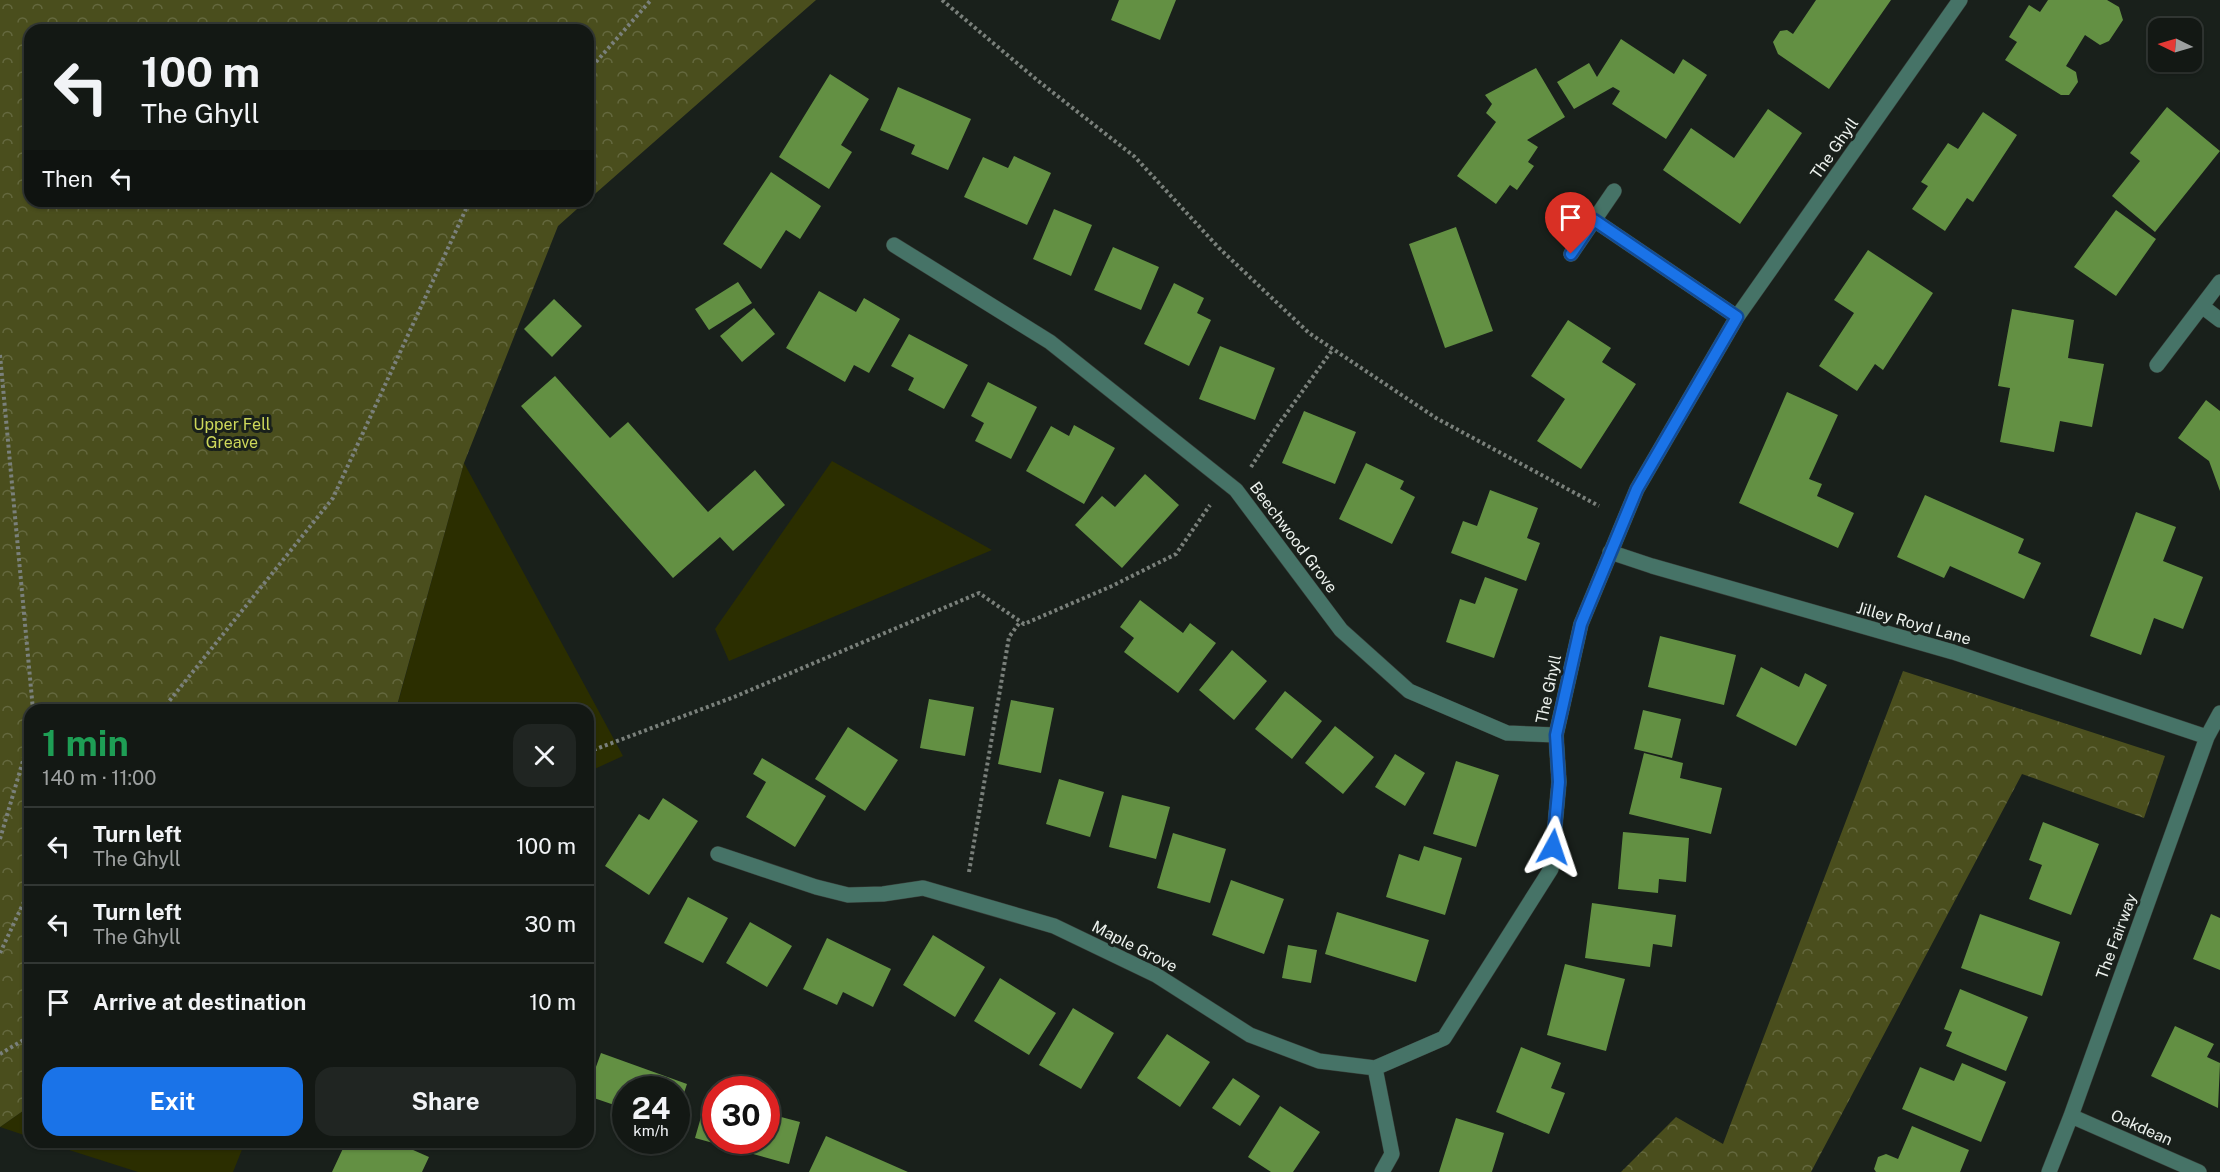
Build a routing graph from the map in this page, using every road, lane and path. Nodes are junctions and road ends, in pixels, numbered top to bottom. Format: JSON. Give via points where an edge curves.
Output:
{"nodes":[{"id":1,"x":651,"y":0,"type":"edge"},
{"id":2,"x":942,"y":0,"type":"edge"},
{"id":3,"x":1960,"y":0,"type":"edge"},
{"id":4,"x":594,"y":64,"type":"edge"},
{"id":5,"x":1614,"y":191,"type":"dead end"},
{"id":6,"x":468,"y":207,"type":"edge"},
{"id":7,"x":1594,"y":220,"type":"junction"},
{"id":8,"x":894,"y":245,"type":"dead end"},
{"id":9,"x":1571,"y":254,"type":"dead end"},
{"id":10,"x":2220,"y":282,"type":"edge"},
{"id":11,"x":2203,"y":307,"type":"junction"},
{"id":12,"x":1737,"y":317,"type":"junction"},
{"id":13,"x":2220,"y":320,"type":"edge"},
{"id":14,"x":1333,"y":349,"type":"junction"},
{"id":15,"x":0,"y":355,"type":"edge"},
{"id":16,"x":2157,"y":365,"type":"dead end"},
{"id":17,"x":1231,"y":486,"type":"junction"},
{"id":18,"x":1624,"y":519,"type":"junction"},
{"id":19,"x":1610,"y":552,"type":"junction"},
{"id":20,"x":1020,"y":622,"type":"junction"},
{"id":21,"x":32,"y":704,"type":"edge"},
{"id":22,"x":167,"y":704,"type":"edge"},
{"id":23,"x":2220,"y":713,"type":"edge"},
{"id":24,"x":1556,"y":735,"type":"junction"},
{"id":25,"x":2207,"y":736,"type":"junction"},
{"id":26,"x":594,"y":750,"type":"edge"},
{"id":27,"x":24,"y":757,"type":"edge"},
{"id":28,"x":0,"y":839,"type":"edge"},
{"id":29,"x":718,"y":854,"type":"dead end"},
{"id":30,"x":964,"y":900,"type":"junction"},
{"id":31,"x":24,"y":902,"type":"edge"},
{"id":32,"x":0,"y":953,"type":"edge"},
{"id":33,"x":24,"y":1040,"type":"edge"},
{"id":34,"x":0,"y":1054,"type":"edge"},
{"id":35,"x":1375,"y":1068,"type":"junction"},
{"id":36,"x":2071,"y":1116,"type":"junction"},
{"id":37,"x":1382,"y":1172,"type":"edge"},
{"id":38,"x":2049,"y":1172,"type":"edge"},
{"id":39,"x":2199,"y":1172,"type":"edge"}],
"edges":[{"from":1,"to":4,"type":"path"},
{"from":2,"to":14,"type":"path","via":[[1135,157],[1219,248],[1309,333]]},
{"from":3,"to":12,"type":"street","name":"The Ghyll"},
{"from":5,"to":7,"type":"street"},
{"from":6,"to":22,"type":"path","via":[[333,498]]},
{"from":7,"to":9,"type":"street"},
{"from":7,"to":12,"type":"street"},
{"from":8,"to":17,"type":"street","name":"Beechwood Grove","via":[[1050,342]]},
{"from":10,"to":11,"type":"street"},
{"from":11,"to":13,"type":"street"},
{"from":11,"to":16,"type":"street"},
{"from":12,"to":18,"type":"street","name":"The Ghyll","via":[[1637,489]]},
{"from":14,"to":17,"type":"path"},
{"from":14,"to":18,"type":"path","via":[[1436,418]]},
{"from":15,"to":21,"type":"path"},
{"from":17,"to":20,"type":"path","via":[[1176,554],[1034,620]]},
{"from":17,"to":24,"type":"street","name":"Beechwood Grove","via":[[1341,630],[1409,692],[1507,733]]},
{"from":18,"to":19,"type":"street","name":"The Ghyll"},
{"from":19,"to":24,"type":"street","name":"The Ghyll","via":[[1581,624]]},
{"from":19,"to":25,"type":"street","name":"Jilley Royd Lane","via":[[1953,652]]},
{"from":20,"to":26,"type":"path","via":[[979,593],[734,697]]},
{"from":20,"to":30,"type":"path","via":[[1009,637]]},
{"from":23,"to":25,"type":"street","name":"The Fairway"},
{"from":24,"to":35,"type":"street","name":"The Ghyll","via":[[1559,782],[1551,869],[1444,1038]]},
{"from":25,"to":36,"type":"street","name":"The Fairway"},
{"from":27,"to":28,"type":"path"},
{"from":29,"to":30,"type":"street","name":"Maple Grove","via":[[848,895],[924,888]]},
{"from":30,"to":35,"type":"street","name":"Maple Grove","via":[[1054,926],[1156,975],[1250,1035],[1319,1061]]},
{"from":31,"to":32,"type":"path"},
{"from":33,"to":34,"type":"path"},
{"from":35,"to":37,"type":"street","via":[[1392,1155]]},
{"from":36,"to":38,"type":"street","name":"The Fairway"},
{"from":36,"to":39,"type":"street","name":"Oakdean"}]}
